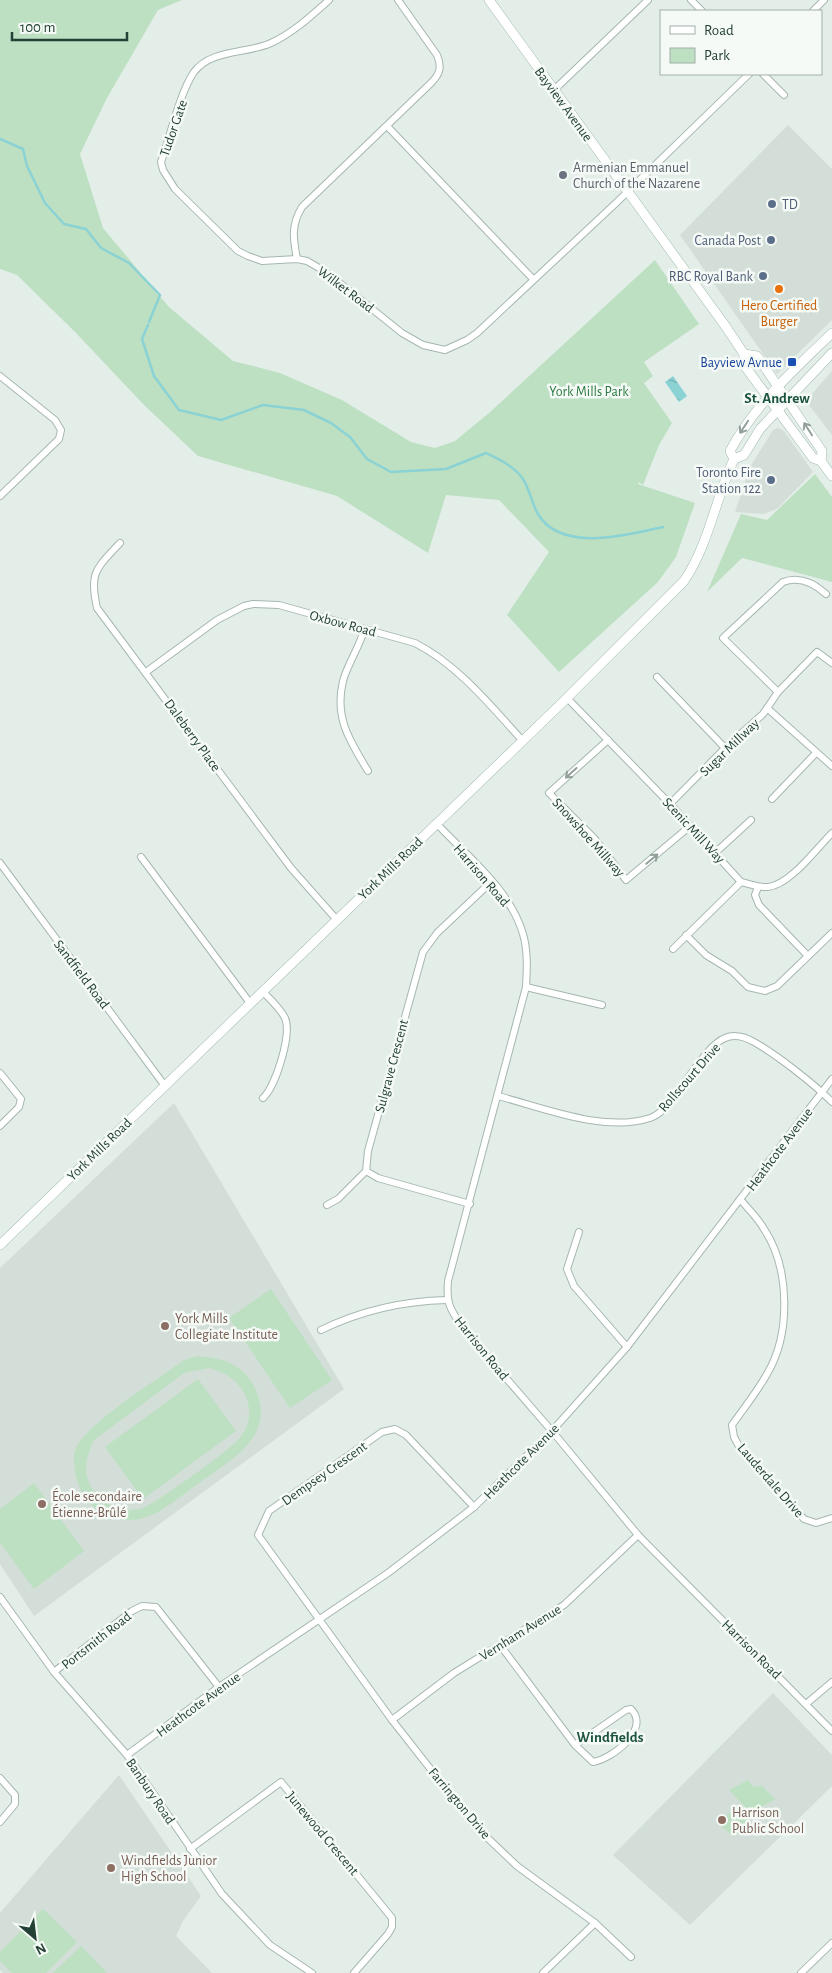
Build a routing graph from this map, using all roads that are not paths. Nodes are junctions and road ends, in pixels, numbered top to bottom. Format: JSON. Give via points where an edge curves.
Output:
{"nodes":[{"id":1,"x":329,"y":0,"type":"edge"},
{"id":2,"x":398,"y":0,"type":"edge"},
{"id":3,"x":489,"y":0,"type":"edge"},
{"id":4,"x":648,"y":0,"type":"edge"},
{"id":5,"x":691,"y":0,"type":"edge"},
{"id":6,"x":824,"y":0,"type":"edge"},
{"id":7,"x":701,"y":10,"type":"edge"},
{"id":8,"x":814,"y":10,"type":"edge"},
{"id":9,"x":747,"y":75,"type":"edge"},
{"id":10,"x":764,"y":75,"type":"edge"},
{"id":11,"x":554,"y":90,"type":"junction"},
{"id":12,"x":784,"y":95,"type":"dead end"},
{"id":13,"x":387,"y":126,"type":"junction"},
{"id":14,"x":627,"y":192,"type":"junction"},
{"id":15,"x":297,"y":258,"type":"junction"},
{"id":16,"x":533,"y":279,"type":"junction"},
{"id":17,"x":832,"y":334,"type":"edge"},
{"id":18,"x":832,"y":353,"type":"edge"},
{"id":19,"x":744,"y":354,"type":"junction"},
{"id":20,"x":0,"y":376,"type":"edge"},
{"id":21,"x":777,"y":386,"type":"junction"},
{"id":22,"x":766,"y":397,"type":"junction"},
{"id":23,"x":787,"y":399,"type":"junction"},
{"id":24,"x":777,"y":410,"type":"junction"},
{"id":25,"x":734,"y":459,"type":"junction"},
{"id":26,"x":821,"y":461,"type":"junction"},
{"id":27,"x":832,"y":476,"type":"edge"},
{"id":28,"x":0,"y":496,"type":"edge"},
{"id":29,"x":120,"y":543,"type":"dead end"},
{"id":30,"x":826,"y":594,"type":"dead end"},
{"id":31,"x":364,"y":630,"type":"junction"},
{"id":32,"x":832,"y":663,"type":"edge"},
{"id":33,"x":146,"y":672,"type":"junction"},
{"id":34,"x":657,"y":677,"type":"dead end"},
{"id":35,"x":778,"y":692,"type":"junction"},
{"id":36,"x":567,"y":698,"type":"junction"},
{"id":37,"x":767,"y":708,"type":"junction"},
{"id":38,"x":522,"y":740,"type":"junction"},
{"id":39,"x":608,"y":740,"type":"junction"},
{"id":40,"x":725,"y":748,"type":"junction"},
{"id":41,"x":816,"y":753,"type":"junction"},
{"id":42,"x":832,"y":766,"type":"edge"},
{"id":43,"x":368,"y":771,"type":"dead end"},
{"id":44,"x":772,"y":800,"type":"dead end"},
{"id":45,"x":670,"y":804,"type":"junction"},
{"id":46,"x":751,"y":820,"type":"dead end"},
{"id":47,"x":436,"y":823,"type":"junction"},
{"id":48,"x":690,"y":827,"type":"junction"},
{"id":49,"x":832,"y":833,"type":"edge"},
{"id":50,"x":715,"y":853,"type":"junction"},
{"id":51,"x":141,"y":857,"type":"dead end"},
{"id":52,"x":0,"y":863,"type":"edge"},
{"id":53,"x":491,"y":882,"type":"junction"},
{"id":54,"x":742,"y":882,"type":"junction"},
{"id":55,"x":758,"y":887,"type":"junction"},
{"id":56,"x":337,"y":920,"type":"junction"},
{"id":57,"x":832,"y":933,"type":"edge"},
{"id":58,"x":686,"y":935,"type":"junction"},
{"id":59,"x":673,"y":948,"type":"dead end"},
{"id":60,"x":808,"y":956,"type":"junction"},
{"id":61,"x":526,"y":987,"type":"junction"},
{"id":62,"x":262,"y":992,"type":"junction"},
{"id":63,"x":250,"y":1003,"type":"junction"},
{"id":64,"x":602,"y":1006,"type":"dead end"},
{"id":65,"x":0,"y":1073,"type":"edge"},
{"id":66,"x":832,"y":1079,"type":"edge"},
{"id":67,"x":165,"y":1086,"type":"junction"},
{"id":68,"x":822,"y":1092,"type":"junction"},
{"id":69,"x":498,"y":1096,"type":"junction"},
{"id":70,"x":263,"y":1098,"type":"dead end"},
{"id":71,"x":832,"y":1102,"type":"edge"},
{"id":72,"x":0,"y":1126,"type":"edge"},
{"id":73,"x":366,"y":1171,"type":"junction"},
{"id":74,"x":740,"y":1199,"type":"junction"},
{"id":75,"x":470,"y":1204,"type":"junction"},
{"id":76,"x":326,"y":1205,"type":"dead end"},
{"id":77,"x":579,"y":1232,"type":"dead end"},
{"id":78,"x":0,"y":1245,"type":"edge"},
{"id":79,"x":447,"y":1300,"type":"junction"},
{"id":80,"x":321,"y":1330,"type":"dead end"},
{"id":81,"x":627,"y":1347,"type":"junction"},
{"id":82,"x":552,"y":1431,"type":"junction"},
{"id":83,"x":474,"y":1507,"type":"junction"},
{"id":84,"x":832,"y":1518,"type":"edge"},
{"id":85,"x":638,"y":1535,"type":"junction"},
{"id":86,"x":0,"y":1596,"type":"edge"},
{"id":87,"x":320,"y":1619,"type":"junction"},
{"id":88,"x":500,"y":1645,"type":"junction"},
{"id":89,"x":54,"y":1672,"type":"junction"},
{"id":90,"x":832,"y":1682,"type":"edge"},
{"id":91,"x":220,"y":1687,"type":"junction"},
{"id":92,"x":806,"y":1704,"type":"junction"},
{"id":93,"x":392,"y":1720,"type":"junction"},
{"id":94,"x":832,"y":1731,"type":"edge"},
{"id":95,"x":575,"y":1745,"type":"junction"},
{"id":96,"x":127,"y":1755,"type":"junction"},
{"id":97,"x":0,"y":1778,"type":"edge"},
{"id":98,"x":0,"y":1822,"type":"edge"},
{"id":99,"x":190,"y":1849,"type":"junction"},
{"id":100,"x":595,"y":1923,"type":"junction"},
{"id":101,"x":832,"y":1943,"type":"edge"},
{"id":102,"x":631,"y":1958,"type":"dead end"},
{"id":103,"x":312,"y":1973,"type":"edge"},
{"id":104,"x":354,"y":1973,"type":"edge"},
{"id":105,"x":543,"y":1973,"type":"edge"},
{"id":106,"x":801,"y":1973,"type":"edge"}],
"edges":[{"from":1,"to":15,"type":"street","name":"Tudor Gate","via":[[294,30],[269,44],[210,58],[203,63],[189,82],[161,162],[175,189],[238,250],[262,261]]},
{"from":2,"to":13,"type":"street","via":[[437,55],[440,70]]},
{"from":3,"to":11,"type":"main road","name":"Bayview Avenue"},
{"from":4,"to":11,"type":"street"},
{"from":5,"to":7,"type":"street"},
{"from":6,"to":8,"type":"street"},
{"from":9,"to":14,"type":"street","name":"Wilket Road"},
{"from":10,"to":12,"type":"street"},
{"from":11,"to":14,"type":"main road","name":"Bayview Avenue"},
{"from":13,"to":15,"type":"street","via":[[302,207],[292,236]]},
{"from":13,"to":16,"type":"street"},
{"from":14,"to":16,"type":"street","name":"Wilket Road"},
{"from":14,"to":19,"type":"main road","name":"Bayview Avenue"},
{"from":15,"to":16,"type":"street","name":"Wilket Road","via":[[326,272],[402,333],[424,346],[440,350],[467,340]]},
{"from":17,"to":21,"type":"main road","name":"York Mills Road"},
{"from":18,"to":23,"type":"main road","name":"York Mills Road"},
{"from":19,"to":21,"type":"main road","name":"Bayview Avenue","via":[[756,355]]},
{"from":19,"to":22,"type":"main road","name":"Bayview Avenue","via":[[744,364]]},
{"from":20,"to":28,"type":"street","via":[[55,420],[61,430],[59,439]]},
{"from":21,"to":22,"type":"main road","name":"York Mills Road"},
{"from":21,"to":23,"type":"main road","name":"Bayview Avenue"},
{"from":22,"to":24,"type":"main road","name":"Bayview Avenue"},
{"from":22,"to":25,"type":"main road","name":"York Mills Road","one_way":true,"via":[[734,443],[730,451]]},
{"from":23,"to":24,"type":"main road","name":"York Mills Road"},
{"from":26,"to":23,"type":"main road","name":"Bayview Avenue","one_way":true,"via":[[822,451]]},
{"from":24,"to":25,"type":"main road","name":"York Mills Road","via":[[760,429],[744,456]]},
{"from":24,"to":26,"type":"main road","name":"Bayview Avenue","via":[[813,458]]},
{"from":25,"to":36,"type":"main road","name":"York Mills Road","via":[[706,540],[684,581]]},
{"from":26,"to":27,"type":"main road","name":"Bayview Avenue"},
{"from":29,"to":33,"type":"street","name":"Daleberry Place","via":[[97,568],[92,586],[97,608]]},
{"from":30,"to":35,"type":"street","via":[[806,581],[785,581],[723,638]]},
{"from":31,"to":33,"type":"street","name":"Oxbow Road","via":[[279,605],[253,604],[217,620]]},
{"from":31,"to":38,"type":"street","name":"Oxbow Road","via":[[415,643],[433,652],[450,664]]},
{"from":31,"to":43,"type":"street","via":[[343,680],[340,708],[345,733]]},
{"from":32,"to":35,"type":"street","via":[[818,652]]},
{"from":33,"to":56,"type":"street","name":"Daleberry Place","via":[[291,868]]},
{"from":34,"to":40,"type":"street"},
{"from":35,"to":37,"type":"street"},
{"from":36,"to":38,"type":"main road","name":"York Mills Road"},
{"from":36,"to":39,"type":"street","name":"Scenic Mill Way"},
{"from":37,"to":40,"type":"street","name":"Sugar Millway"},
{"from":37,"to":41,"type":"street","name":"Sugar Millway"},
{"from":38,"to":47,"type":"main road","name":"York Mills Road"},
{"from":39,"to":45,"type":"street","name":"Scenic Mill Way"},
{"from":39,"to":48,"type":"street","name":"Snowshoe Millway","one_way":true,"via":[[549,793],[594,838],[626,880]]},
{"from":40,"to":45,"type":"street","name":"Sugar Millway"},
{"from":41,"to":42,"type":"street","name":"Sugar Millway"},
{"from":41,"to":44,"type":"street"},
{"from":45,"to":48,"type":"street","name":"Scenic Mill Way"},
{"from":46,"to":50,"type":"street"},
{"from":47,"to":53,"type":"street","name":"Harrison Road"},
{"from":47,"to":56,"type":"main road","name":"York Mills Road"},
{"from":48,"to":50,"type":"street","name":"Scenic Mill Way"},
{"from":49,"to":55,"type":"street","name":"Scenic Mill Way","via":[[784,882]]},
{"from":50,"to":54,"type":"street","name":"Scenic Mill Way"},
{"from":51,"to":63,"type":"street"},
{"from":52,"to":67,"type":"street","name":"Sandfield Road"},
{"from":53,"to":61,"type":"street","name":"Harrison Road","via":[[519,922],[526,948]]},
{"from":53,"to":73,"type":"street","name":"Sulgrave Crescent","via":[[437,933],[423,952],[368,1151]]},
{"from":54,"to":55,"type":"street","name":"Scenic Mill Way"},
{"from":54,"to":58,"type":"street"},
{"from":55,"to":60,"type":"street","via":[[755,895],[759,905]]},
{"from":56,"to":62,"type":"main road","name":"York Mills Road"},
{"from":57,"to":60,"type":"street"},
{"from":58,"to":59,"type":"street"},
{"from":58,"to":60,"type":"street","via":[[706,955],[732,970],[756,991],[777,986]]},
{"from":61,"to":64,"type":"street"},
{"from":61,"to":69,"type":"street","name":"Harrison Road"},
{"from":62,"to":63,"type":"main road","name":"York Mills Road"},
{"from":62,"to":70,"type":"street","via":[[281,1012],[287,1027],[272,1088]]},
{"from":63,"to":67,"type":"main road","name":"York Mills Road"},
{"from":65,"to":72,"type":"street","via":[[21,1099],[19,1107]]},
{"from":66,"to":68,"type":"street","name":"Heathcote Avenue"},
{"from":67,"to":78,"type":"main road","name":"York Mills Road"},
{"from":68,"to":69,"type":"street","name":"Rollscourt Drive","via":[[753,1041],[737,1035],[724,1038],[711,1050],[654,1117],[617,1124]]},
{"from":68,"to":71,"type":"street","name":"Rollscourt Drive"},
{"from":68,"to":74,"type":"street","name":"Heathcote Avenue"},
{"from":69,"to":75,"type":"street","name":"Harrison Road"},
{"from":73,"to":75,"type":"street","via":[[378,1178]]},
{"from":73,"to":76,"type":"street","via":[[338,1199]]},
{"from":74,"to":81,"type":"street","name":"Heathcote Avenue"},
{"from":74,"to":84,"type":"street","name":"Lauderdale Drive","via":[[764,1229],[776,1253],[784,1285],[783,1320],[776,1355],[768,1374],[732,1424],[734,1437],[804,1519],[816,1523]]},
{"from":75,"to":79,"type":"street","name":"Harrison Road","via":[[448,1281]]},
{"from":77,"to":81,"type":"street","via":[[567,1269],[574,1286]]},
{"from":79,"to":80,"type":"street","via":[[418,1300],[346,1318]]},
{"from":79,"to":82,"type":"street","name":"Harrison Road","via":[[462,1327]]},
{"from":81,"to":82,"type":"street","name":"Heathcote Avenue"},
{"from":82,"to":83,"type":"street","name":"Heathcote Avenue"},
{"from":82,"to":85,"type":"street","name":"Harrison Road"},
{"from":83,"to":87,"type":"street","name":"Heathcote Avenue","via":[[388,1573]]},
{"from":83,"to":87,"type":"street","name":"Dempsey Crescent","via":[[406,1435],[395,1428],[382,1432],[269,1511],[258,1535]]},
{"from":85,"to":88,"type":"street","name":"Vernham Avenue","via":[[564,1605]]},
{"from":85,"to":92,"type":"street","name":"Harrison Road"},
{"from":86,"to":89,"type":"street","name":"Banbury Road"},
{"from":87,"to":91,"type":"street","name":"Heathcote Avenue"},
{"from":87,"to":93,"type":"street","name":"Farrington Drive"},
{"from":88,"to":93,"type":"street","name":"Vernham Avenue","via":[[454,1673]]},
{"from":88,"to":95,"type":"street"},
{"from":89,"to":91,"type":"street","name":"Portsmith Road","via":[[132,1611],[142,1606],[156,1607]]},
{"from":89,"to":96,"type":"street","name":"Banbury Road"},
{"from":90,"to":92,"type":"street"},
{"from":91,"to":96,"type":"street","name":"Heathcote Avenue"},
{"from":92,"to":94,"type":"street","name":"Harrison Road"},
{"from":93,"to":100,"type":"street","name":"Farrington Drive","via":[[476,1827],[517,1866]]},
{"from":95,"to":95,"type":"street","via":[[626,1710],[631,1709],[637,1715],[638,1725],[629,1738],[602,1761],[592,1762]]},
{"from":96,"to":99,"type":"street","name":"Banbury Road"},
{"from":97,"to":98,"type":"street","via":[[15,1795],[15,1804]]},
{"from":99,"to":103,"type":"street","name":"Banbury Road","via":[[222,1894],[270,1945]]},
{"from":99,"to":104,"type":"street","name":"Junewood Crescent","via":[[281,1782],[392,1918],[388,1934]]},
{"from":100,"to":102,"type":"street","name":"Farrington Drive"},
{"from":100,"to":105,"type":"street"},
{"from":101,"to":106,"type":"street"}]}
